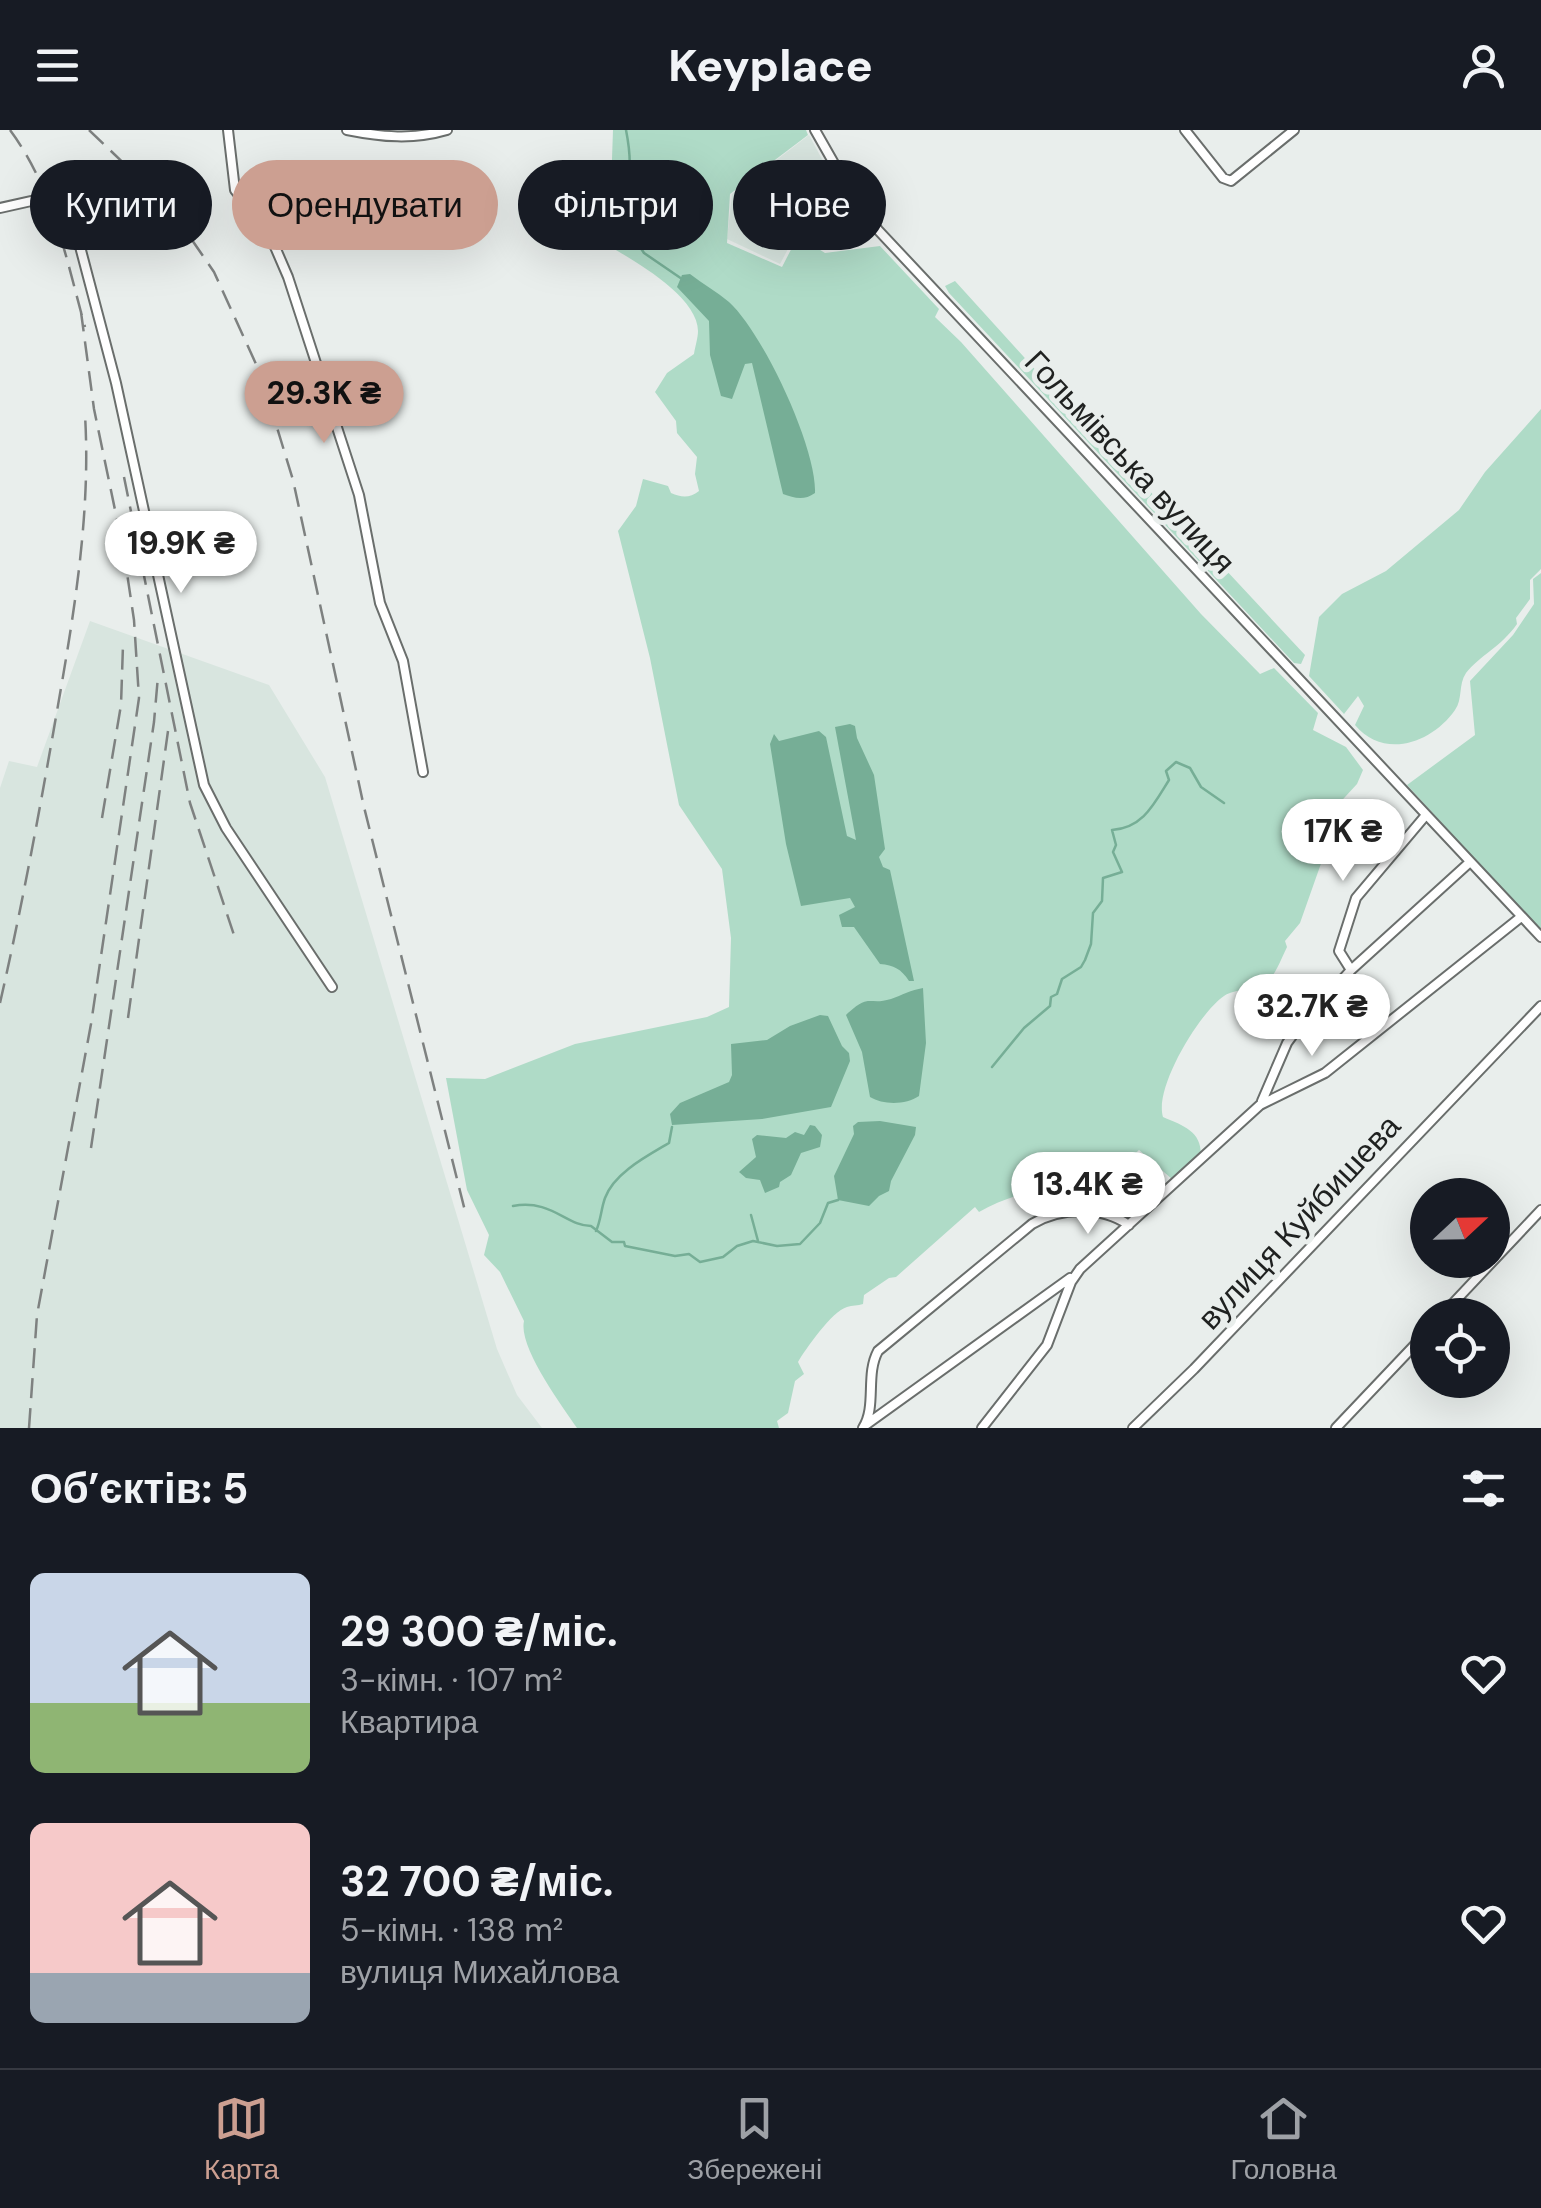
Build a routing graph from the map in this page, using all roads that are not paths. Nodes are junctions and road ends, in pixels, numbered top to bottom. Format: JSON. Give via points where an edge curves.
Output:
{"nodes":[{"id":1,"x":228,"y":130,"type":"edge"},
{"id":2,"x":347,"y":130,"type":"edge"},
{"id":3,"x":447,"y":130,"type":"edge"},
{"id":4,"x":815,"y":130,"type":"edge"},
{"id":5,"x":1185,"y":130,"type":"edge"},
{"id":6,"x":1294,"y":130,"type":"edge"},
{"id":7,"x":0,"y":208,"type":"edge"},
{"id":8,"x":423,"y":772,"type":"dead end"},
{"id":9,"x":1426,"y":815,"type":"junction"},
{"id":10,"x":1470,"y":862,"type":"junction"},
{"id":11,"x":1522,"y":917,"type":"junction"},
{"id":12,"x":1541,"y":937,"type":"edge"},
{"id":13,"x":1351,"y":970,"type":"junction"},
{"id":14,"x":332,"y":986,"type":"dead end"},
{"id":15,"x":1541,"y":1006,"type":"edge"},
{"id":16,"x":1260,"y":1105,"type":"junction"},
{"id":17,"x":1541,"y":1210,"type":"edge"},
{"id":18,"x":1129,"y":1225,"type":"junction"},
{"id":19,"x":1074,"y":1275,"type":"junction"},
{"id":20,"x":1458,"y":1298,"type":"edge"},
{"id":21,"x":1410,"y":1350,"type":"edge"},
{"id":22,"x":864,"y":1426,"type":"edge"},
{"id":23,"x":982,"y":1428,"type":"edge"},
{"id":24,"x":1133,"y":1428,"type":"edge"},
{"id":25,"x":1336,"y":1428,"type":"edge"}],
"edges":[{"from":1,"to":8,"type":"street","via":[[234,190],[269,233],[288,277],[359,495],[380,603],[404,661]]},
{"from":2,"to":3,"type":"street","via":[[421,138]]},
{"from":4,"to":9,"type":"street","name":"Гольмівська вулиця","via":[[878,230]]},
{"from":5,"to":6,"type":"street","via":[[1223,178],[1232,180]]},
{"from":7,"to":14,"type":"street","via":[[66,196],[116,382],[204,786]]},
{"from":9,"to":10,"type":"street","name":"Гольмівська вулиця"},
{"from":9,"to":13,"type":"street","via":[[1352,906],[1339,951]]},
{"from":10,"to":11,"type":"street","name":"Гольмівська вулиця"},
{"from":10,"to":13,"type":"street"},
{"from":11,"to":12,"type":"street","name":"Гольмівська вулиця"},
{"from":11,"to":16,"type":"street","via":[[1325,1073]]},
{"from":13,"to":16,"type":"street","via":[[1292,1036]]},
{"from":15,"to":24,"type":"street","name":"вулиця Куйбишева"},
{"from":16,"to":18,"type":"street"},
{"from":17,"to":20,"type":"street"},
{"from":18,"to":19,"type":"street"},
{"from":18,"to":22,"type":"street","via":[[1089,1210],[1032,1224],[878,1351]]},
{"from":19,"to":22,"type":"street"},
{"from":19,"to":23,"type":"street","via":[[1047,1345]]},
{"from":21,"to":25,"type":"street"}]}
